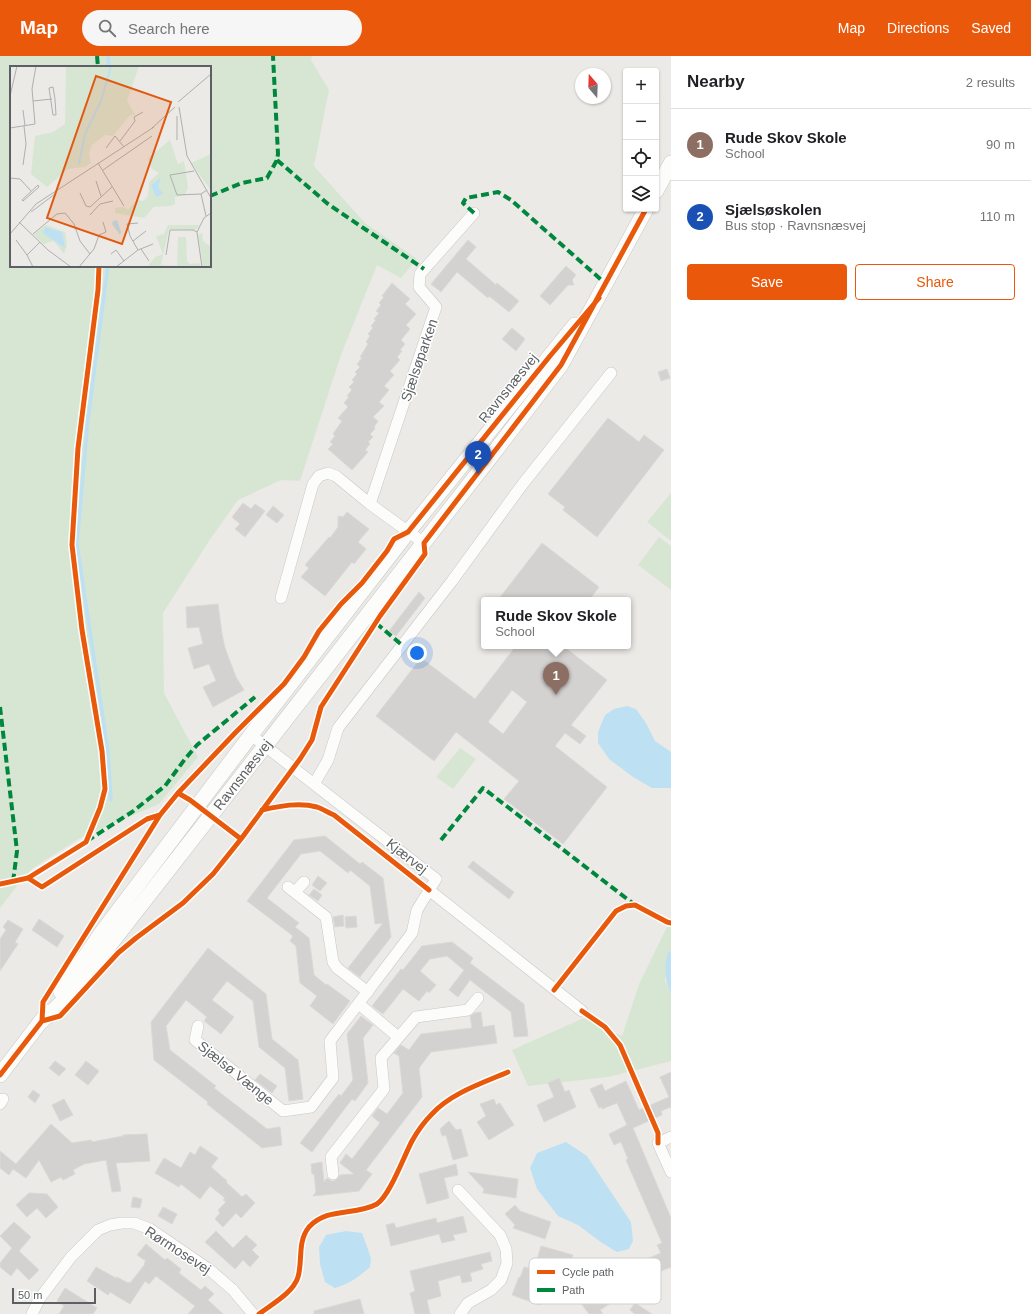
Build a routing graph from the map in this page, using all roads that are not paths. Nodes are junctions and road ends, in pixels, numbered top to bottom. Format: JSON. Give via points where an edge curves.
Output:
{"nodes":[{"id":1,"x":671,"y":163,"type":"edge"},
{"id":2,"x":659,"y":185,"type":"edge"},
{"id":3,"x":644,"y":212,"type":"edge"},
{"id":4,"x":474,"y":213,"type":"dead end"},
{"id":5,"x":599,"y":298,"type":"junction"},
{"id":6,"x":611,"y":373,"type":"dead end"},
{"id":7,"x":370,"y":504,"type":"junction"},
{"id":8,"x":408,"y":532,"type":"junction"},
{"id":9,"x":424,"y":543,"type":"junction"},
{"id":10,"x":281,"y":598,"type":"dead end"},
{"id":11,"x":252,"y":735,"type":"junction"},
{"id":12,"x":266,"y":746,"type":"junction"},
{"id":13,"x":314,"y":784,"type":"junction"},
{"id":14,"x":304,"y":882,"type":"dead end"},
{"id":15,"x":429,"y":890,"type":"junction"},
{"id":16,"x":368,"y":992,"type":"junction"},
{"id":17,"x":478,"y":998,"type":"dead end"},
{"id":18,"x":359,"y":1004,"type":"junction"},
{"id":19,"x":582,"y":1012,"type":"dead end"},
{"id":20,"x":42,"y":1021,"type":"junction"},
{"id":21,"x":198,"y":1026,"type":"dead end"},
{"id":22,"x":398,"y":1037,"type":"junction"},
{"id":23,"x":0,"y":1075,"type":"edge"},
{"id":24,"x":671,"y":1137,"type":"edge"},
{"id":25,"x":671,"y":1172,"type":"edge"},
{"id":26,"x":333,"y":1174,"type":"dead end"},
{"id":27,"x":458,"y":1190,"type":"dead end"},
{"id":28,"x":32,"y":1314,"type":"edge"},
{"id":29,"x":253,"y":1314,"type":"edge"},
{"id":30,"x":460,"y":1314,"type":"edge"}],
"edges":[{"from":1,"to":2,"type":"main road"},
{"from":3,"to":5,"type":"main road","name":"Ravnsnæsvej"},
{"from":4,"to":7,"type":"street","name":"Sjælsøparken","via":[[420,274],[419,287],[436,307]]},
{"from":5,"to":8,"type":"main road","name":"Ravnsnæsvej"},
{"from":5,"to":9,"type":"main road","name":"Ravnsnæsvej","via":[[561,365]]},
{"from":6,"to":13,"type":"street","via":[[522,485],[452,581],[338,728],[328,760]]},
{"from":7,"to":8,"type":"street"},
{"from":7,"to":10,"type":"street","via":[[336,476],[328,473],[319,476],[313,484]]},
{"from":8,"to":9,"type":"street"},
{"from":8,"to":11,"type":"main road","name":"Ravnsnæsvej"},
{"from":9,"to":12,"type":"main road","name":"Ravnsnæsvej"},
{"from":11,"to":12,"type":"street","name":"Kjærvej"},
{"from":11,"to":20,"type":"main road","name":"Ravnsnæsvej","via":[[102,932]]},
{"from":12,"to":13,"type":"street","name":"Kjærvej"},
{"from":12,"to":20,"type":"main road","name":"Ravnsnæsvej","via":[[73,992]]},
{"from":13,"to":15,"type":"street","name":"Kjærvej","via":[[436,879]]},
{"from":14,"to":16,"type":"street","via":[[292,890],[326,918],[333,962]]},
{"from":15,"to":16,"type":"street","name":"Sjælsø Vænge","via":[[417,910],[412,934]]},
{"from":15,"to":19,"type":"street","name":"Kjærvej"},
{"from":16,"to":18,"type":"street","name":"Sjælsø Vænge"},
{"from":17,"to":22,"type":"street","via":[[468,1010],[416,1017]]},
{"from":18,"to":21,"type":"street","name":"Sjælsø Vænge","via":[[330,1041],[333,1078],[312,1107],[283,1111],[194,1040]]},
{"from":18,"to":22,"type":"street"},
{"from":20,"to":23,"type":"main road","name":"Ravnsnæsvej"},
{"from":22,"to":26,"type":"street","via":[[381,1058],[384,1089],[331,1157]]},
{"from":24,"to":25,"type":"street","via":[[658,1143]]},
{"from":27,"to":30,"type":"street","via":[[500,1235],[506,1249],[507,1263],[501,1280],[491,1290],[468,1303]]},
{"from":28,"to":29,"type":"street","name":"Rørmosevej","via":[[40,1298],[71,1257],[98,1230],[122,1222],[150,1229],[210,1270],[233,1290]]}]}
